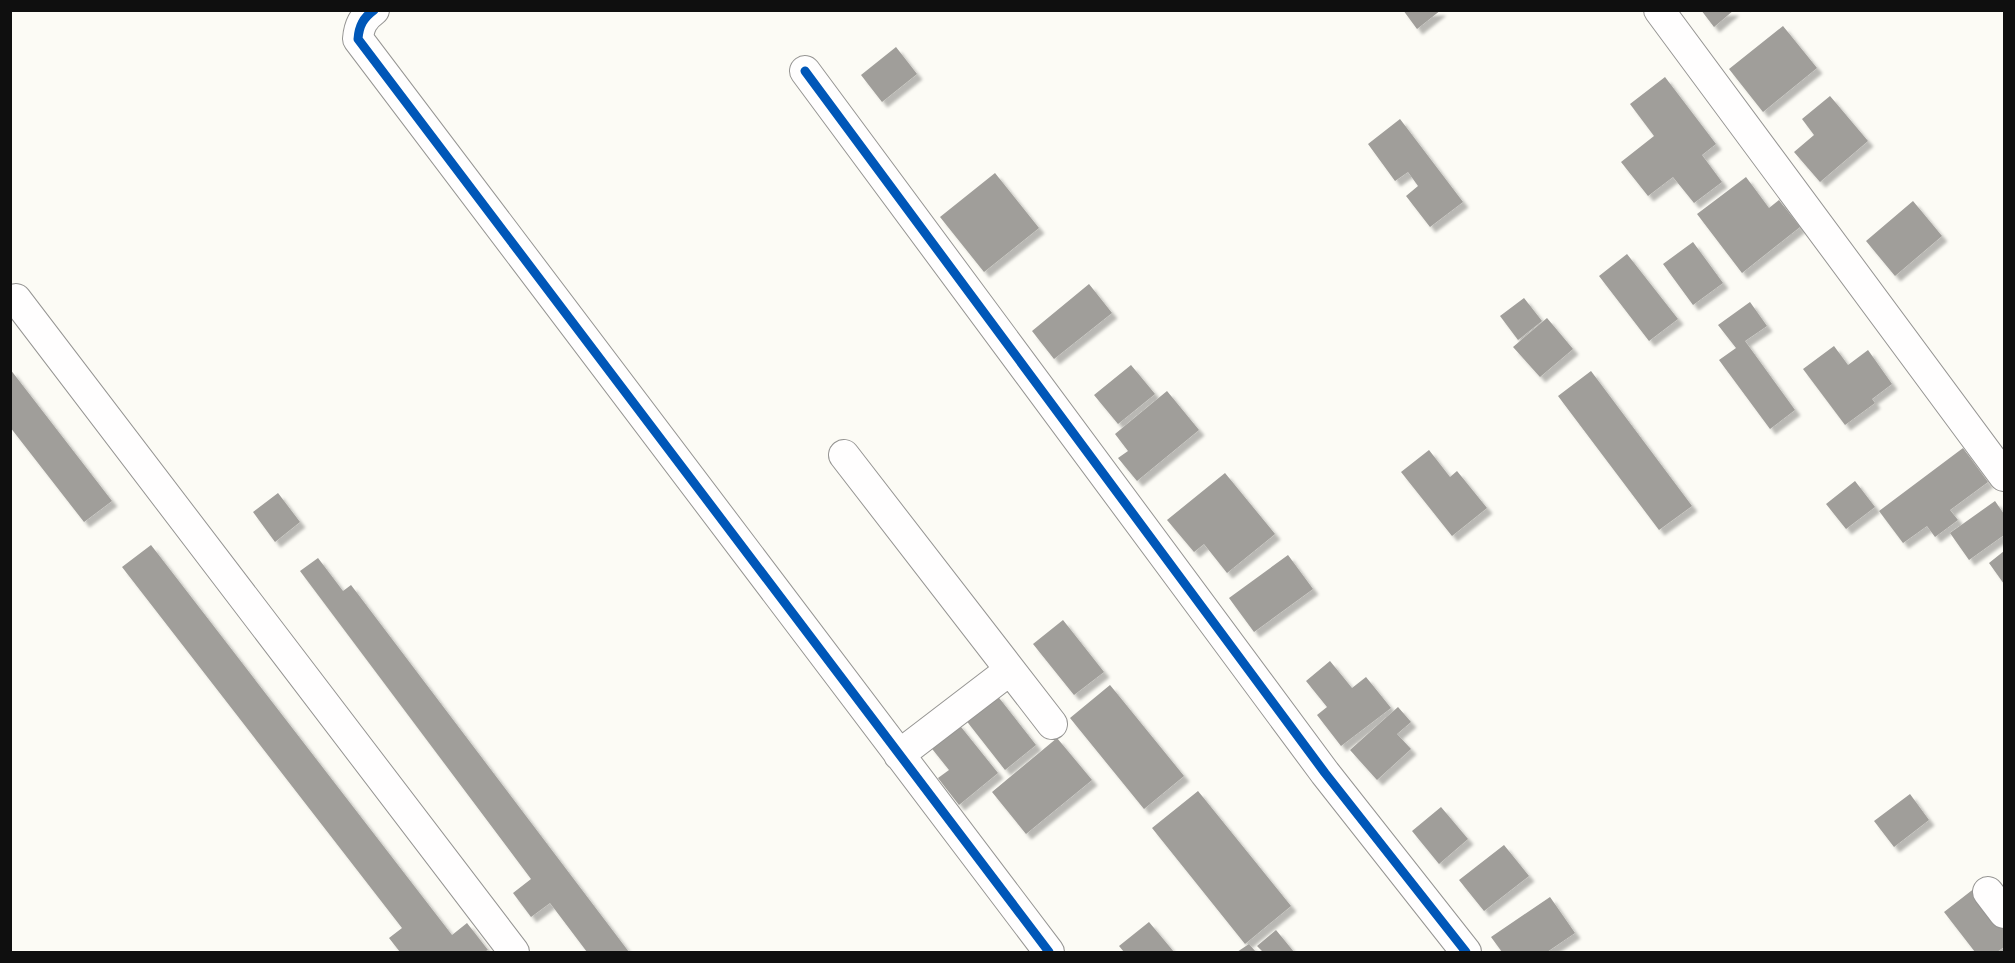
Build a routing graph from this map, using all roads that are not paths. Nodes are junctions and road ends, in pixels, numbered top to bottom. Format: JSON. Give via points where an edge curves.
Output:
{"nodes":[{"id":1,"x":375,"y":10,"type":"edge"},
{"id":2,"x":1659,"y":10,"type":"edge"},
{"id":3,"x":805,"y":71,"type":"dead end"},
{"id":4,"x":16,"y":298,"type":"dead end"},
{"id":5,"x":844,"y":455,"type":"dead end"},
{"id":6,"x":2004,"y":476,"type":"edge"},
{"id":7,"x":1010,"y":670,"type":"junction"},
{"id":8,"x":1052,"y":724,"type":"dead end"},
{"id":9,"x":899,"y":755,"type":"junction"},
{"id":10,"x":514,"y":952,"type":"edge"},
{"id":11,"x":1049,"y":952,"type":"edge"},
{"id":12,"x":1466,"y":952,"type":"edge"}],
"edges":[{"from":1,"to":9,"type":"street","via":[[359,26],[358,39]]},
{"from":2,"to":6,"type":"street"},
{"from":3,"to":12,"type":"street","via":[[1317,763]]},
{"from":4,"to":10,"type":"street"},
{"from":5,"to":7,"type":"street"},
{"from":7,"to":8,"type":"street"},
{"from":7,"to":9,"type":"street"},
{"from":9,"to":11,"type":"street"}]}
